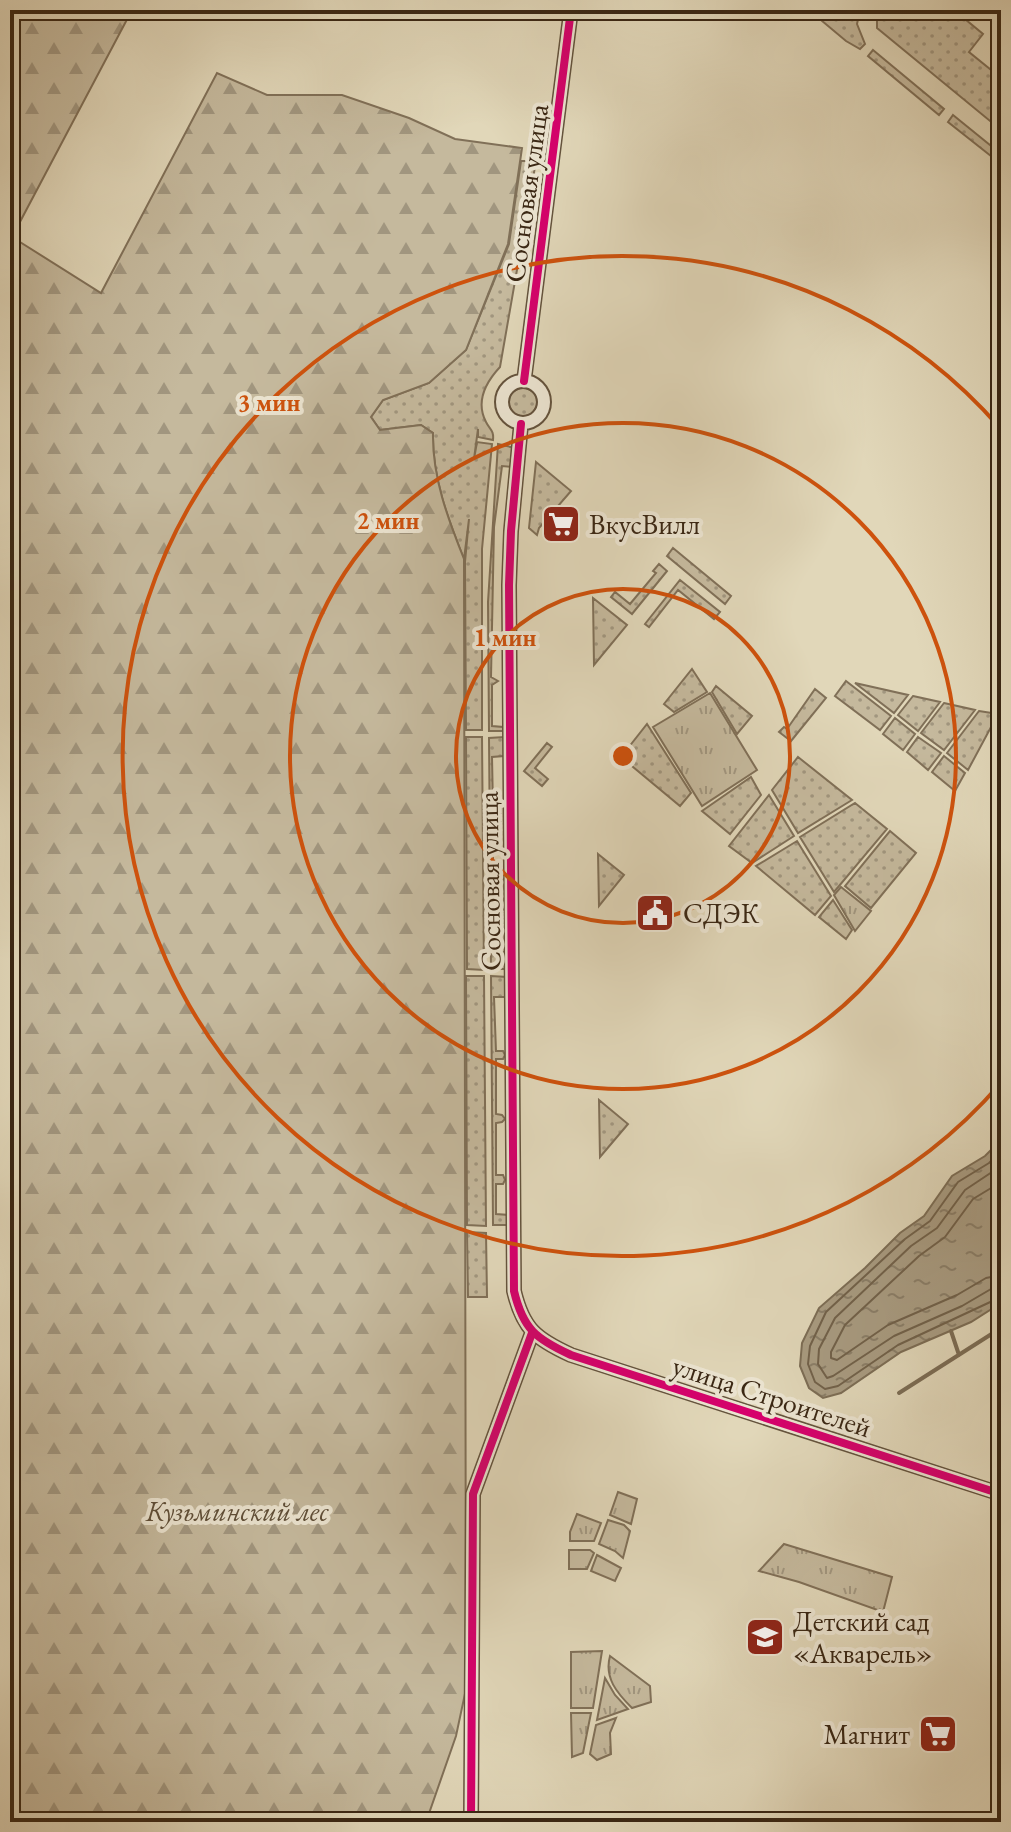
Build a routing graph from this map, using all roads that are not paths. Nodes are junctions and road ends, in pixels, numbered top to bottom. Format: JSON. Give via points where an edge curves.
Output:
{"nodes":[{"id":1,"x":571,"y":10,"type":"edge"},
{"id":2,"x":524,"y":381,"type":"junction"},
{"id":3,"x":521,"y":424,"type":"junction"},
{"id":4,"x":532,"y":1333,"type":"junction"},
{"id":5,"x":1001,"y":1494,"type":"edge"},
{"id":6,"x":471,"y":1822,"type":"edge"},
{"id":7,"x":817,"y":1822,"type":"edge"},
{"id":8,"x":906,"y":1822,"type":"edge"}],
"edges":[{"from":1,"to":2,"type":"street","name":"Сосновая улица"},
{"from":2,"to":3,"type":"street","name":"Сосновая улица","via":[[509,387],[502,403],[507,416]]},
{"from":2,"to":3,"type":"street","via":[[538,386],[545,405],[535,420]]},
{"from":3,"to":4,"type":"street","name":"Сосновая улица","via":[[509,585],[514,1291],[519,1314]]},
{"from":4,"to":5,"type":"street","name":"улица Строителей","via":[[571,1355]]},
{"from":4,"to":6,"type":"street","via":[[473,1494]]},
{"from":7,"to":8,"type":"street"}]}
